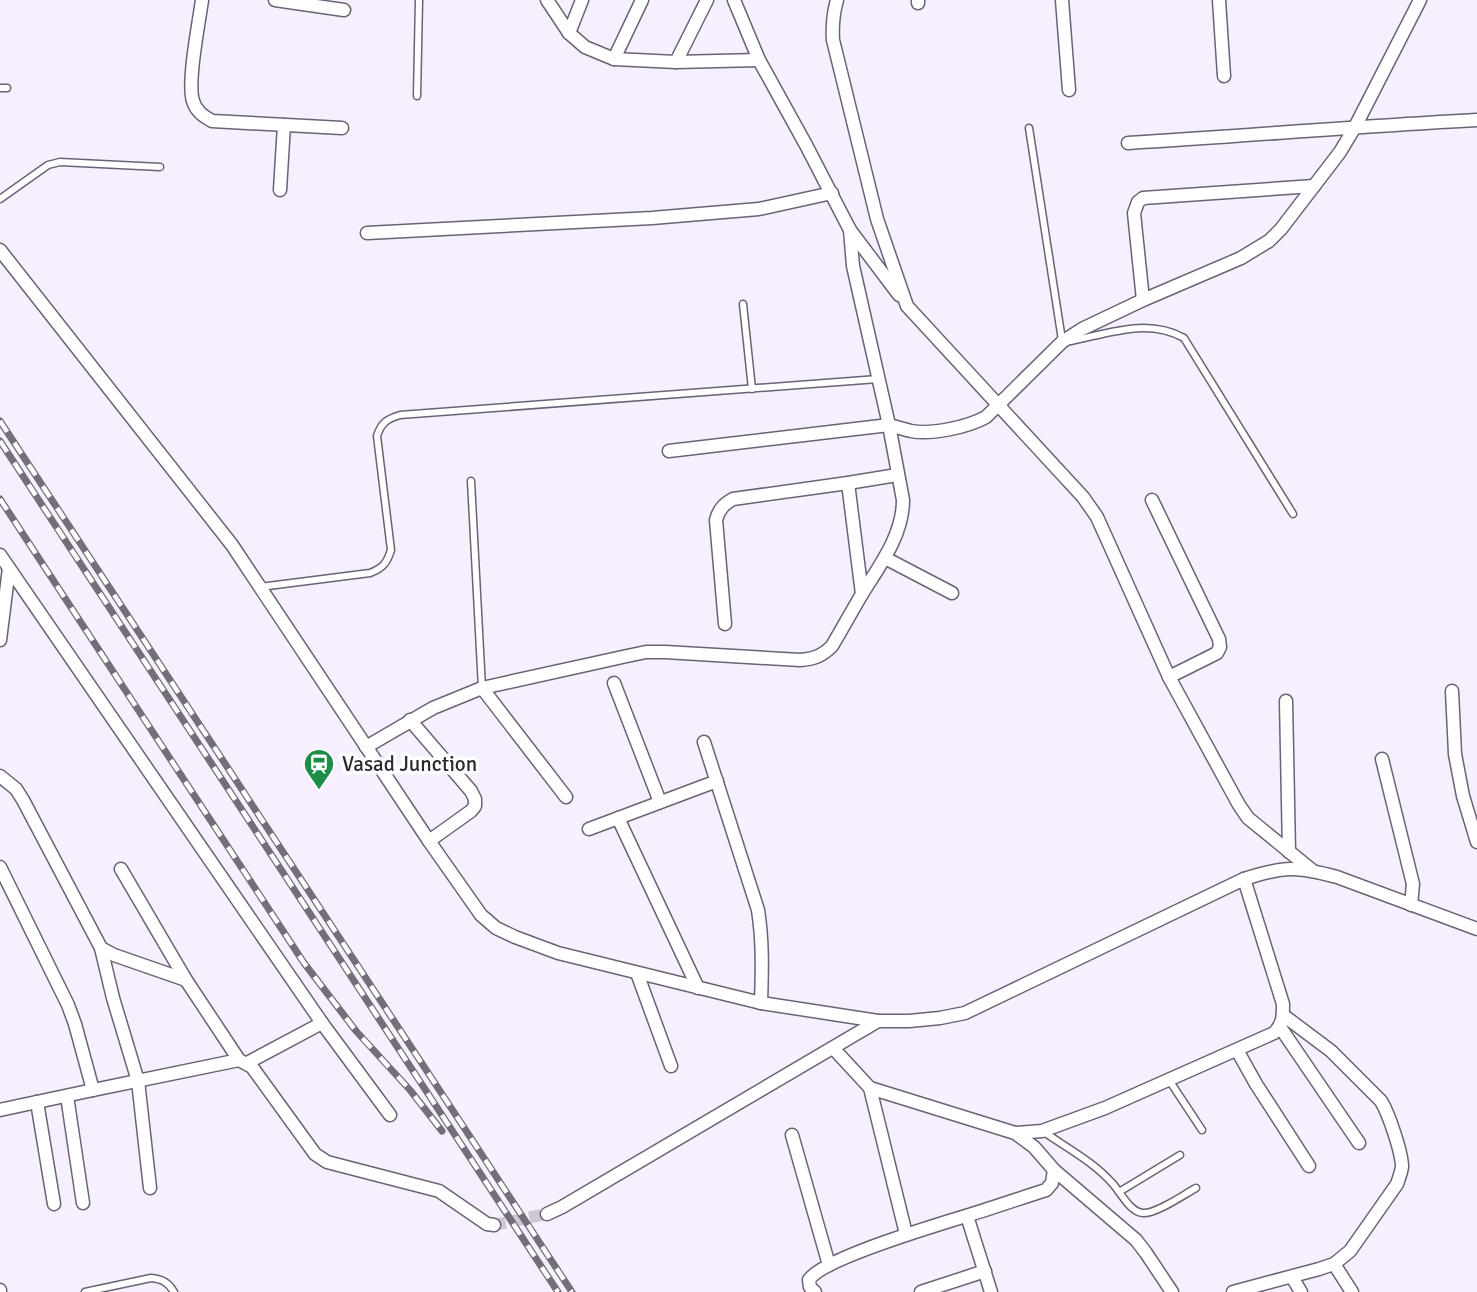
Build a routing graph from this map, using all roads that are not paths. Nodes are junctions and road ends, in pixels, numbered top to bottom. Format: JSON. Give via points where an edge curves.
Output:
{"nodes":[{"id":1,"x":202,"y":0,"type":"edge"},
{"id":2,"x":275,"y":0,"type":"edge"},
{"id":3,"x":419,"y":0,"type":"edge"},
{"id":4,"x":547,"y":0,"type":"edge"},
{"id":5,"x":582,"y":0,"type":"edge"},
{"id":6,"x":642,"y":0,"type":"edge"},
{"id":7,"x":707,"y":0,"type":"edge"},
{"id":8,"x":734,"y":0,"type":"edge"},
{"id":9,"x":838,"y":0,"type":"edge"},
{"id":10,"x":1062,"y":0,"type":"edge"},
{"id":11,"x":1219,"y":0,"type":"edge"},
{"id":12,"x":1420,"y":0,"type":"edge"},
{"id":13,"x":344,"y":10,"type":"dead end"},
{"id":14,"x":569,"y":33,"type":"junction"},
{"id":15,"x":614,"y":59,"type":"junction"},
{"id":16,"x":760,"y":60,"type":"junction"},
{"id":17,"x":676,"y":62,"type":"junction"},
{"id":18,"x":1224,"y":76,"type":"dead end"},
{"id":19,"x":1069,"y":90,"type":"dead end"},
{"id":20,"x":417,"y":96,"type":"dead end"},
{"id":21,"x":1477,"y":120,"type":"edge"},
{"id":22,"x":284,"y":125,"type":"junction"},
{"id":23,"x":1355,"y":127,"type":"junction"},
{"id":24,"x":342,"y":128,"type":"dead end"},
{"id":25,"x":1029,"y":128,"type":"dead end"},
{"id":26,"x":1128,"y":143,"type":"dead end"},
{"id":27,"x":160,"y":167,"type":"dead end"},
{"id":28,"x":1314,"y":186,"type":"junction"},
{"id":29,"x":280,"y":190,"type":"dead end"},
{"id":30,"x":832,"y":193,"type":"junction"},
{"id":31,"x":0,"y":199,"type":"edge"},
{"id":32,"x":850,"y":230,"type":"junction"},
{"id":33,"x":367,"y":233,"type":"dead end"},
{"id":34,"x":0,"y":250,"type":"edge"},
{"id":35,"x":1143,"y":300,"type":"junction"},
{"id":36,"x":743,"y":304,"type":"dead end"},
{"id":37,"x":907,"y":306,"type":"junction"},
{"id":38,"x":1062,"y":342,"type":"junction"},
{"id":39,"x":878,"y":379,"type":"junction"},
{"id":40,"x":751,"y":388,"type":"junction"},
{"id":41,"x":997,"y":404,"type":"junction"},
{"id":42,"x":889,"y":425,"type":"junction"},
{"id":43,"x":669,"y":451,"type":"dead end"},
{"id":44,"x":897,"y":475,"type":"junction"},
{"id":45,"x":471,"y":481,"type":"dead end"},
{"id":46,"x":848,"y":483,"type":"junction"},
{"id":47,"x":1152,"y":500,"type":"dead end"},
{"id":48,"x":1293,"y":514,"type":"dead end"},
{"id":49,"x":0,"y":555,"type":"edge"},
{"id":50,"x":886,"y":558,"type":"junction"},
{"id":51,"x":9,"y":568,"type":"junction"},
{"id":52,"x":260,"y":587,"type":"junction"},
{"id":53,"x":952,"y":593,"type":"dead end"},
{"id":54,"x":862,"y":594,"type":"junction"},
{"id":55,"x":725,"y":624,"type":"dead end"},
{"id":56,"x":0,"y":640,"type":"edge"},
{"id":57,"x":1169,"y":677,"type":"junction"},
{"id":58,"x":614,"y":683,"type":"dead end"},
{"id":59,"x":482,"y":688,"type":"junction"},
{"id":60,"x":1452,"y":691,"type":"dead end"},
{"id":61,"x":1286,"y":701,"type":"dead end"},
{"id":62,"x":410,"y":720,"type":"junction"},
{"id":63,"x":704,"y":742,"type":"dead end"},
{"id":64,"x":366,"y":747,"type":"junction"},
{"id":65,"x":1382,"y":759,"type":"dead end"},
{"id":66,"x":0,"y":776,"type":"edge"},
{"id":67,"x":717,"y":780,"type":"junction"},
{"id":68,"x":566,"y":797,"type":"dead end"},
{"id":69,"x":660,"y":802,"type":"junction"},
{"id":70,"x":618,"y":818,"type":"junction"},
{"id":71,"x":589,"y":829,"type":"dead end"},
{"id":72,"x":429,"y":841,"type":"junction"},
{"id":73,"x":1477,"y":842,"type":"edge"},
{"id":74,"x":1289,"y":852,"type":"junction"},
{"id":75,"x":0,"y":867,"type":"edge"},
{"id":76,"x":121,"y":869,"type":"dead end"},
{"id":77,"x":1313,"y":871,"type":"junction"},
{"id":78,"x":1244,"y":879,"type":"junction"},
{"id":79,"x":1411,"y":905,"type":"junction"},
{"id":80,"x":1477,"y":929,"type":"edge"},
{"id":81,"x":101,"y":948,"type":"junction"},
{"id":82,"x":637,"y":973,"type":"junction"},
{"id":83,"x":186,"y":980,"type":"junction"},
{"id":84,"x":698,"y":988,"type":"junction"},
{"id":85,"x":761,"y":1003,"type":"junction"},
{"id":86,"x":878,"y":1021,"type":"junction"},
{"id":87,"x":1282,"y":1021,"type":"junction"},
{"id":88,"x":322,"y":1023,"type":"junction"},
{"id":89,"x":833,"y":1048,"type":"junction"},
{"id":90,"x":1237,"y":1050,"type":"junction"},
{"id":91,"x":243,"y":1062,"type":"junction"},
{"id":92,"x":671,"y":1066,"type":"dead end"},
{"id":93,"x":1169,"y":1080,"type":"junction"},
{"id":94,"x":138,"y":1082,"type":"junction"},
{"id":95,"x":870,"y":1088,"type":"junction"},
{"id":96,"x":93,"y":1090,"type":"junction"},
{"id":97,"x":66,"y":1096,"type":"junction"},
{"id":98,"x":37,"y":1102,"type":"junction"},
{"id":99,"x":0,"y":1110,"type":"edge"},
{"id":100,"x":390,"y":1115,"type":"dead end"},
{"id":101,"x":1042,"y":1130,"type":"junction"},
{"id":102,"x":1202,"y":1130,"type":"dead end"},
{"id":103,"x":1015,"y":1133,"type":"junction"},
{"id":104,"x":792,"y":1135,"type":"dead end"},
{"id":105,"x":1359,"y":1143,"type":"dead end"},
{"id":106,"x":1180,"y":1155,"type":"dead end"},
{"id":107,"x":1309,"y":1166,"type":"dead end"},
{"id":108,"x":1055,"y":1170,"type":"junction"},
{"id":109,"x":150,"y":1188,"type":"dead end"},
{"id":110,"x":1196,"y":1188,"type":"dead end"},
{"id":111,"x":1119,"y":1192,"type":"junction"},
{"id":112,"x":83,"y":1203,"type":"dead end"},
{"id":113,"x":54,"y":1204,"type":"dead end"},
{"id":114,"x":547,"y":1214,"type":"tunnel mouth"},
{"id":115,"x":967,"y":1216,"type":"junction"},
{"id":116,"x":494,"y":1225,"type":"tunnel mouth"},
{"id":117,"x":906,"y":1234,"type":"junction"},
{"id":118,"x":1334,"y":1264,"type":"junction"},
{"id":119,"x":829,"y":1265,"type":"junction"},
{"id":120,"x":985,"y":1271,"type":"junction"},
{"id":121,"x":1292,"y":1277,"type":"junction"},
{"id":122,"x":85,"y":1292,"type":"edge"},
{"id":123,"x":174,"y":1292,"type":"edge"},
{"id":124,"x":815,"y":1292,"type":"edge"},
{"id":125,"x":921,"y":1292,"type":"edge"},
{"id":126,"x":991,"y":1292,"type":"edge"},
{"id":127,"x":1172,"y":1292,"type":"edge"},
{"id":128,"x":1233,"y":1292,"type":"edge"},
{"id":129,"x":1301,"y":1292,"type":"edge"},
{"id":130,"x":1352,"y":1292,"type":"edge"}],
"edges":[{"from":1,"to":22,"type":"street","via":[[190,88],[193,103],[212,121]]},
{"from":2,"to":13,"type":"street"},
{"from":3,"to":20,"type":"lane"},
{"from":4,"to":14,"type":"street"},
{"from":5,"to":14,"type":"street"},
{"from":6,"to":15,"type":"street"},
{"from":7,"to":17,"type":"street"},
{"from":8,"to":16,"type":"street"},
{"from":9,"to":37,"type":"street","via":[[833,40],[877,219]]},
{"from":10,"to":19,"type":"street"},
{"from":11,"to":18,"type":"street"},
{"from":12,"to":23,"type":"street"},
{"from":14,"to":15,"type":"street","via":[[585,47]]},
{"from":15,"to":17,"type":"street"},
{"from":16,"to":17,"type":"street"},
{"from":16,"to":30,"type":"street"},
{"from":21,"to":23,"type":"street"},
{"from":22,"to":24,"type":"street"},
{"from":22,"to":29,"type":"street"},
{"from":23,"to":26,"type":"street"},
{"from":23,"to":28,"type":"street"},
{"from":25,"to":38,"type":"lane"},
{"from":27,"to":31,"type":"lane","via":[[60,162],[38,171]]},
{"from":28,"to":35,"type":"street","via":[[1269,241],[1241,258]]},
{"from":28,"to":35,"type":"street","via":[[1143,198],[1134,212]]},
{"from":30,"to":32,"type":"street"},
{"from":30,"to":33,"type":"street","via":[[759,209]]},
{"from":32,"to":37,"type":"street"},
{"from":32,"to":39,"type":"street","via":[[853,266]]},
{"from":34,"to":52,"type":"street"},
{"from":35,"to":38,"type":"street"},
{"from":36,"to":40,"type":"lane"},
{"from":37,"to":41,"type":"street"},
{"from":38,"to":41,"type":"street"},
{"from":38,"to":48,"type":"lane","via":[[1135,327],[1154,327],[1184,338]]},
{"from":39,"to":40,"type":"lane"},
{"from":39,"to":42,"type":"street"},
{"from":40,"to":52,"type":"lane","via":[[388,419],[377,436],[391,550],[388,561],[370,573]]},
{"from":41,"to":42,"type":"street","via":[[986,417],[963,427],[923,432]]},
{"from":41,"to":57,"type":"street","via":[[1097,517]]},
{"from":42,"to":43,"type":"street"},
{"from":42,"to":44,"type":"street"},
{"from":44,"to":46,"type":"street"},
{"from":44,"to":50,"type":"street","via":[[902,512]]},
{"from":45,"to":59,"type":"lane"},
{"from":46,"to":54,"type":"street"},
{"from":46,"to":55,"type":"street","via":[[733,499],[725,504],[716,520]]},
{"from":47,"to":57,"type":"street","via":[[1220,647],[1217,653]]},
{"from":49,"to":51,"type":"street"},
{"from":50,"to":53,"type":"street"},
{"from":50,"to":54,"type":"street"},
{"from":51,"to":56,"type":"street"},
{"from":51,"to":88,"type":"street"},
{"from":52,"to":64,"type":"street"},
{"from":54,"to":59,"type":"street","via":[[832,646],[814,659],[646,652]]},
{"from":57,"to":74,"type":"street","via":[[1239,805]]},
{"from":58,"to":69,"type":"street"},
{"from":59,"to":62,"type":"street"},
{"from":59,"to":68,"type":"street"},
{"from":60,"to":73,"type":"street","via":[[1455,754]]},
{"from":61,"to":74,"type":"street"},
{"from":62,"to":64,"type":"street"},
{"from":62,"to":72,"type":"street","via":[[475,799],[471,811]]},
{"from":63,"to":67,"type":"street"},
{"from":64,"to":72,"type":"street"},
{"from":65,"to":79,"type":"street","via":[[1413,884]]},
{"from":66,"to":81,"type":"street","via":[[23,800]]},
{"from":67,"to":69,"type":"street"},
{"from":67,"to":85,"type":"street","via":[[758,910],[763,955]]},
{"from":69,"to":70,"type":"street"},
{"from":70,"to":71,"type":"street"},
{"from":70,"to":84,"type":"street"},
{"from":72,"to":82,"type":"street","via":[[481,915],[496,928],[558,954]]},
{"from":74,"to":77,"type":"street"},
{"from":75,"to":96,"type":"street","via":[[68,1005]]},
{"from":76,"to":83,"type":"street"},
{"from":77,"to":78,"type":"street","via":[[1271,870]]},
{"from":77,"to":79,"type":"street"},
{"from":78,"to":86,"type":"street","via":[[965,1013]]},
{"from":78,"to":87,"type":"street","via":[[1283,1004]]},
{"from":79,"to":80,"type":"street"},
{"from":81,"to":83,"type":"street"},
{"from":81,"to":94,"type":"street"},
{"from":82,"to":84,"type":"street"},
{"from":82,"to":92,"type":"street"},
{"from":83,"to":91,"type":"street"},
{"from":84,"to":85,"type":"street"},
{"from":85,"to":86,"type":"street"},
{"from":86,"to":89,"type":"street"},
{"from":87,"to":90,"type":"street","via":[[1274,1033]]},
{"from":87,"to":105,"type":"street"},
{"from":87,"to":118,"type":"street","via":[[1331,1051],[1381,1101],[1402,1163],[1397,1184],[1350,1251]]},
{"from":88,"to":91,"type":"street"},
{"from":88,"to":100,"type":"street"},
{"from":89,"to":95,"type":"street"},
{"from":89,"to":114,"type":"street"},
{"from":90,"to":93,"type":"street"},
{"from":90,"to":107,"type":"street"},
{"from":91,"to":94,"type":"street"},
{"from":91,"to":116,"type":"street","via":[[252,1067],[327,1163],[430,1187]]},
{"from":93,"to":101,"type":"street"},
{"from":93,"to":102,"type":"lane"},
{"from":94,"to":96,"type":"street"},
{"from":94,"to":109,"type":"street"},
{"from":95,"to":103,"type":"street"},
{"from":95,"to":117,"type":"street"},
{"from":96,"to":97,"type":"street"},
{"from":97,"to":98,"type":"street"},
{"from":97,"to":112,"type":"street"},
{"from":98,"to":99,"type":"street"},
{"from":98,"to":113,"type":"street"},
{"from":101,"to":103,"type":"street"},
{"from":101,"to":111,"type":"lane","via":[[1099,1170]]},
{"from":103,"to":108,"type":"street"},
{"from":104,"to":119,"type":"street"},
{"from":106,"to":111,"type":"lane"},
{"from":108,"to":115,"type":"street","via":[[1046,1190]]},
{"from":108,"to":127,"type":"street","via":[[1136,1240]]},
{"from":110,"to":111,"type":"lane","via":[[1145,1213],[1132,1208]]},
{"from":115,"to":117,"type":"street"},
{"from":115,"to":120,"type":"street"},
{"from":117,"to":119,"type":"street"},
{"from":118,"to":121,"type":"street"},
{"from":118,"to":130,"type":"street"},
{"from":119,"to":124,"type":"street","via":[[812,1274],[810,1287]]},
{"from":120,"to":125,"type":"street"},
{"from":120,"to":126,"type":"street"},
{"from":121,"to":128,"type":"street"},
{"from":121,"to":129,"type":"street"},
{"from":122,"to":123,"type":"lane","via":[[151,1278],[162,1279]]}]}
